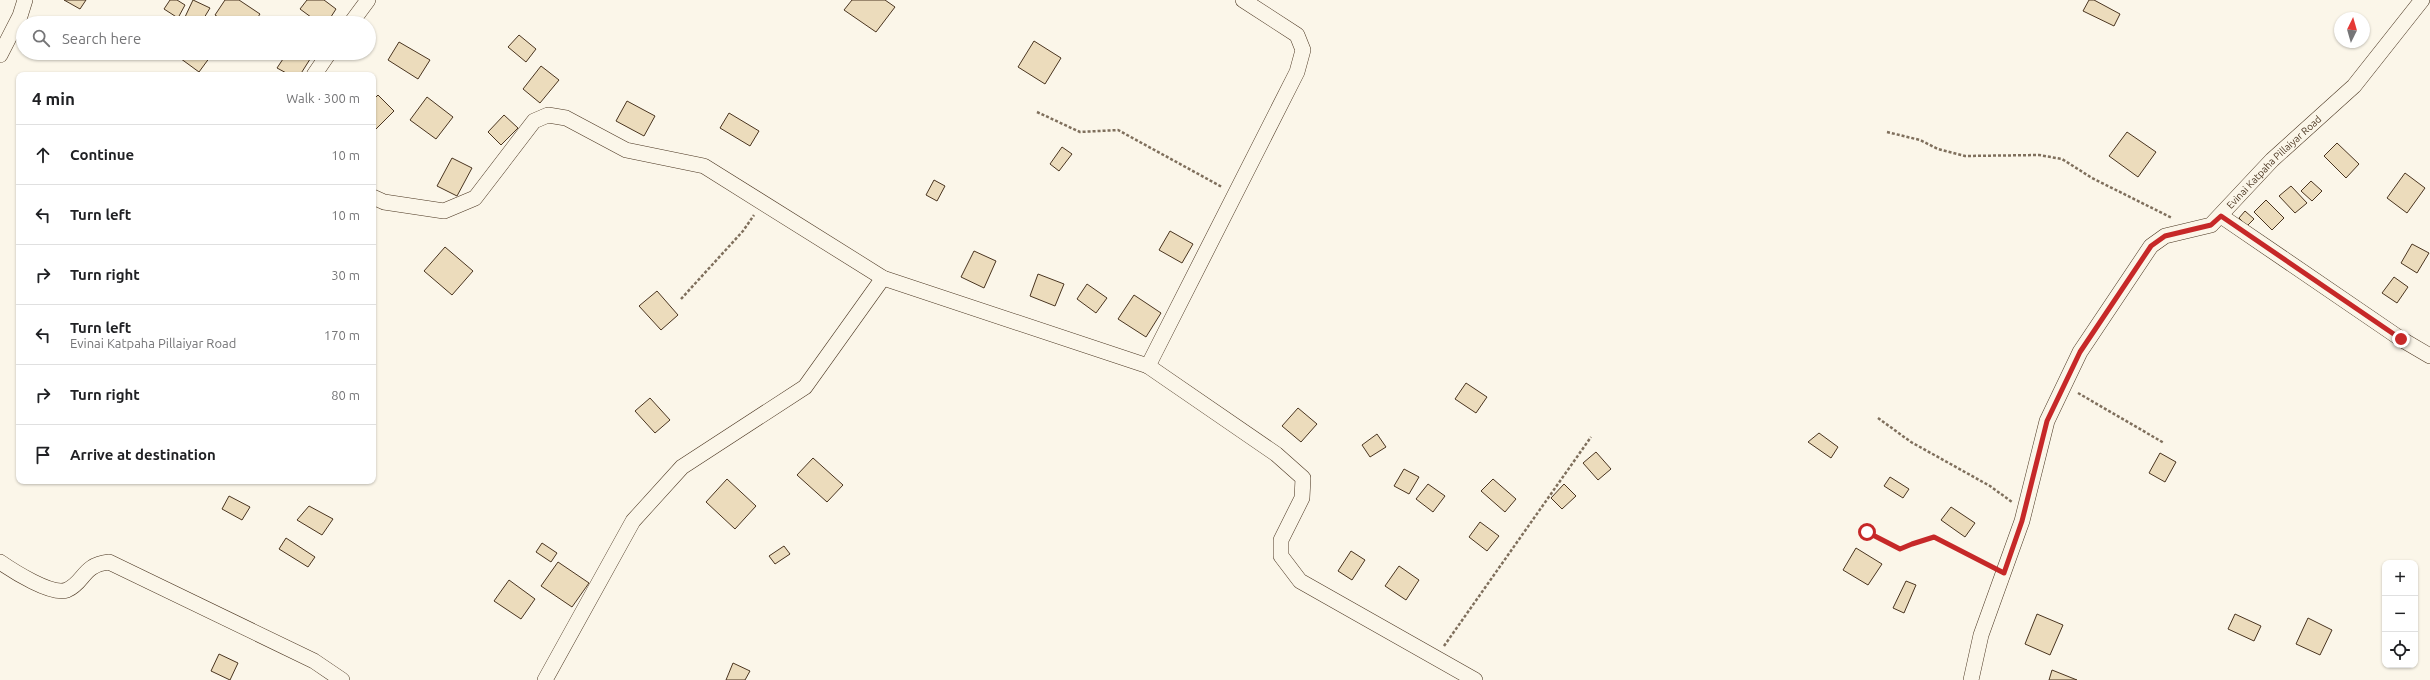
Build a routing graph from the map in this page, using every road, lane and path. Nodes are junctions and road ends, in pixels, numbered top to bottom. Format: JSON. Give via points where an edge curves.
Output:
{"nodes":[{"id":1,"x":25,"y":0,"type":"edge"},
{"id":2,"x":368,"y":0,"type":"edge"},
{"id":3,"x":1243,"y":0,"type":"edge"},
{"id":4,"x":2422,"y":0,"type":"edge"},
{"id":5,"x":20,"y":16,"type":"edge"},
{"id":6,"x":357,"y":16,"type":"edge"},
{"id":7,"x":16,"y":24,"type":"edge"},
{"id":8,"x":0,"y":55,"type":"edge"},
{"id":9,"x":324,"y":60,"type":"edge"},
{"id":10,"x":316,"y":72,"type":"edge"},
{"id":11,"x":1037,"y":112,"type":"dead end"},
{"id":12,"x":1887,"y":132,"type":"dead end"},
{"id":13,"x":1235,"y":194,"type":"junction"},
{"id":14,"x":376,"y":198,"type":"edge"},
{"id":15,"x":762,"y":202,"type":"junction"},
{"id":16,"x":2221,"y":216,"type":"junction"},
{"id":17,"x":2194,"y":229,"type":"junction"},
{"id":18,"x":883,"y":278,"type":"junction"},
{"id":19,"x":681,"y":299,"type":"dead end"},
{"id":20,"x":2430,"y":356,"type":"edge"},
{"id":21,"x":1148,"y":366,"type":"junction"},
{"id":22,"x":2064,"y":384,"type":"junction"},
{"id":23,"x":1878,"y":418,"type":"dead end"},
{"id":24,"x":1591,"y":437,"type":"dead end"},
{"id":25,"x":2164,"y":443,"type":"dead end"},
{"id":26,"x":2026,"y":506,"type":"junction"},
{"id":27,"x":1867,"y":532,"type":"dead end"},
{"id":28,"x":0,"y":562,"type":"edge"},
{"id":29,"x":2004,"y":573,"type":"junction"},
{"id":30,"x":1435,"y":658,"type":"junction"},
{"id":31,"x":342,"y":680,"type":"edge"},
{"id":32,"x":545,"y":680,"type":"edge"},
{"id":33,"x":1475,"y":680,"type":"edge"},
{"id":34,"x":1971,"y":680,"type":"edge"}],
"edges":[{"from":1,"to":5,"type":"street"},
{"from":2,"to":6,"type":"street"},
{"from":3,"to":13,"type":"street","via":[[1297,36],[1303,50],[1297,72]]},
{"from":4,"to":16,"type":"street","name":"Evinai Katpaha Pillaiyar Road","via":[[2354,86],[2272,160]]},
{"from":7,"to":8,"type":"street"},
{"from":9,"to":10,"type":"street"},
{"from":11,"to":13,"type":"path","via":[[1080,132],[1118,130]]},
{"from":12,"to":17,"type":"path","via":[[1920,140],[1938,149],[1964,156],[2039,155],[2062,159],[2092,178]]},
{"from":13,"to":21,"type":"street"},
{"from":14,"to":15,"type":"street","via":[[384,202],[444,211],[475,198],[534,121],[548,115],[566,118],[626,150],[704,166]]},
{"from":15,"to":18,"type":"street"},
{"from":15,"to":19,"type":"path","via":[[743,231]]},
{"from":16,"to":17,"type":"street","name":"Evinai Katpaha Pillaiyar Road","via":[[2211,225]]},
{"from":16,"to":20,"type":"street","via":[[2401,339]]},
{"from":17,"to":22,"type":"street","name":"Evinai Katpaha Pillaiyar Road","via":[[2165,236],[2151,246],[2080,352]]},
{"from":18,"to":21,"type":"street"},
{"from":18,"to":32,"type":"street","via":[[805,387],[682,467],[633,521]]},
{"from":21,"to":30,"type":"street","via":[[1276,454],[1303,478],[1302,498],[1281,540],[1282,556],[1300,581]]},
{"from":22,"to":25,"type":"path"},
{"from":22,"to":26,"type":"street","name":"Evinai Katpaha Pillaiyar Road","via":[[2047,421]]},
{"from":23,"to":26,"type":"path","via":[[1911,442],[1990,486],[2012,502]]},
{"from":24,"to":30,"type":"path"},
{"from":26,"to":29,"type":"street","name":"Evinai Katpaha Pillaiyar Road"},
{"from":27,"to":29,"type":"path","via":[[1900,549],[1934,537]]},
{"from":28,"to":31,"type":"street","via":[[54,591],[67,590],[96,563],[109,562],[314,661]]},
{"from":29,"to":34,"type":"street","name":"Evinai Katpaha Pillaiyar Road","via":[[1981,635]]},
{"from":30,"to":33,"type":"street"}]}
